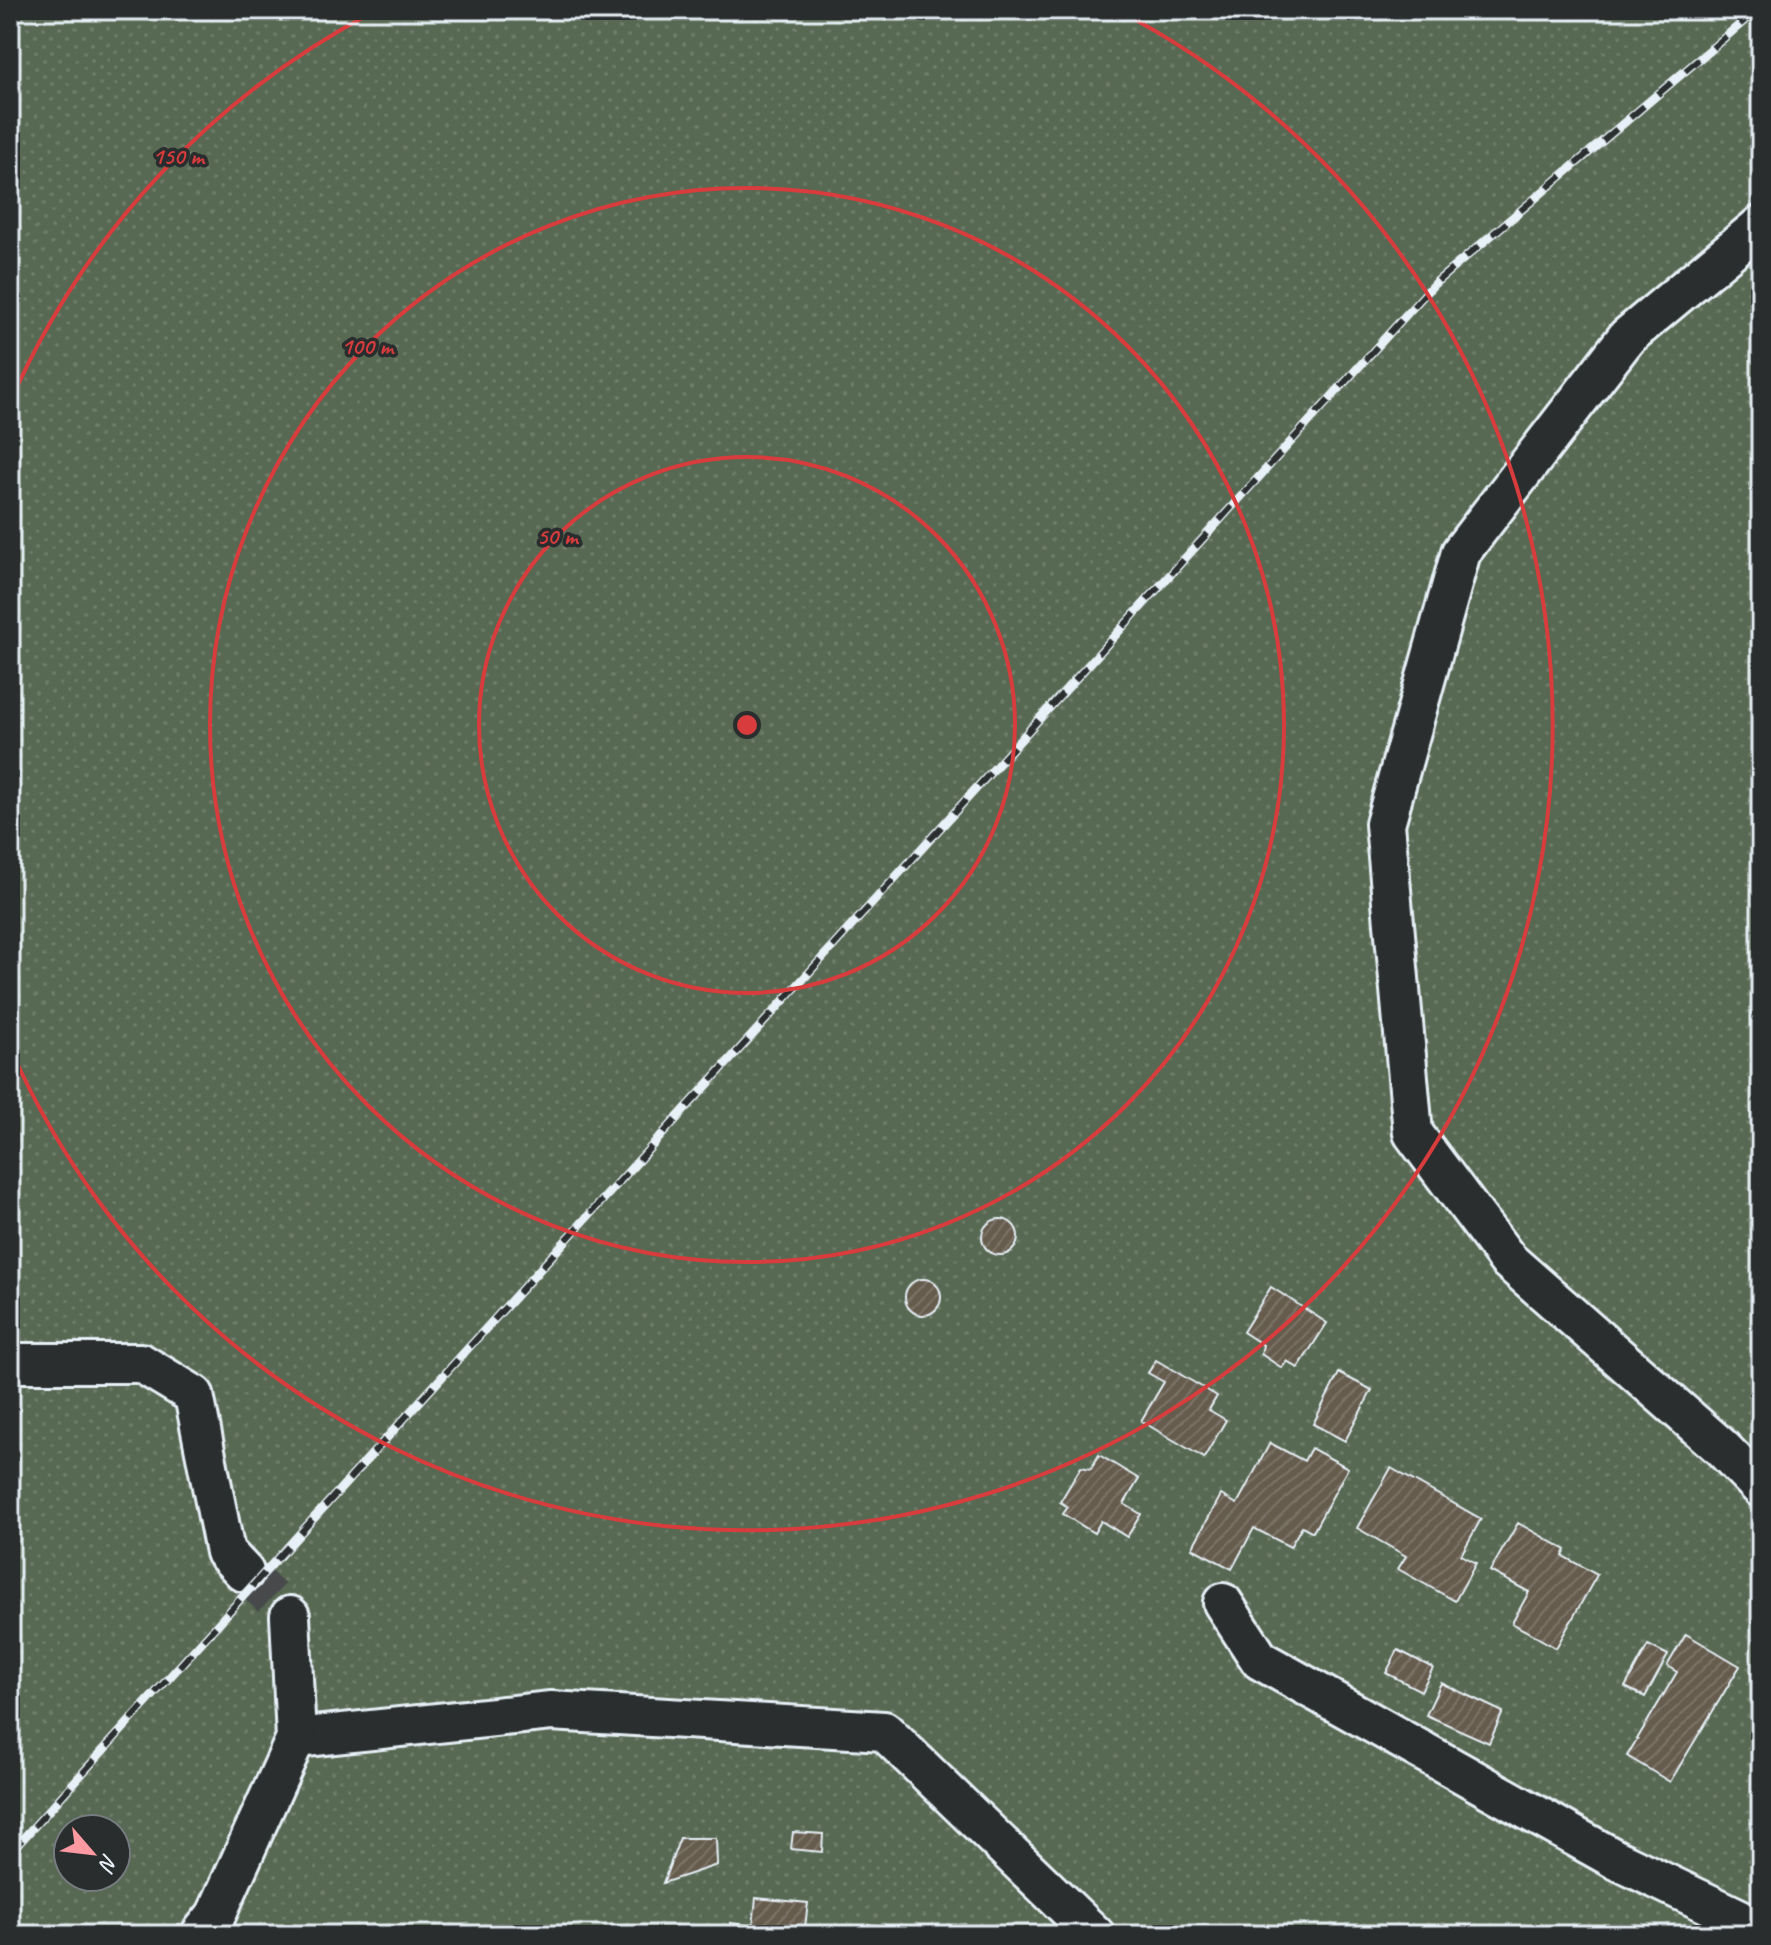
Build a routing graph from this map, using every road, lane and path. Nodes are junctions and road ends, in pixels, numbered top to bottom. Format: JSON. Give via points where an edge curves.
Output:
{"nodes":[{"id":1,"x":1761,"y":225,"type":"edge"},
{"id":2,"x":10,"y":1363,"type":"edge"},
{"id":3,"x":1761,"y":1488,"type":"edge"},
{"id":4,"x":244,"y":1572,"type":"tunnel mouth"},
{"id":5,"x":1223,"y":1603,"type":"dead end"},
{"id":6,"x":290,"y":1616,"type":"tunnel mouth"},
{"id":7,"x":296,"y":1738,"type":"junction"},
{"id":8,"x":1761,"y":1929,"type":"edge"},
{"id":9,"x":200,"y":1935,"type":"edge"},
{"id":10,"x":1095,"y":1935,"type":"edge"}],
"edges":[{"from":1,"to":3,"type":"street","via":[[1627,337],[1461,552],[1385,824],[1413,1133],[1508,1260]]},
{"from":2,"to":4,"type":"street","via":[[141,1363],[194,1395],[225,1552]]},
{"from":5,"to":8,"type":"street","via":[[1260,1660],[1615,1859]]},
{"from":6,"to":7,"type":"street"},
{"from":7,"to":9,"type":"street","via":[[216,1915]]},
{"from":7,"to":10,"type":"street","via":[[551,1711],[884,1731]]}]}
